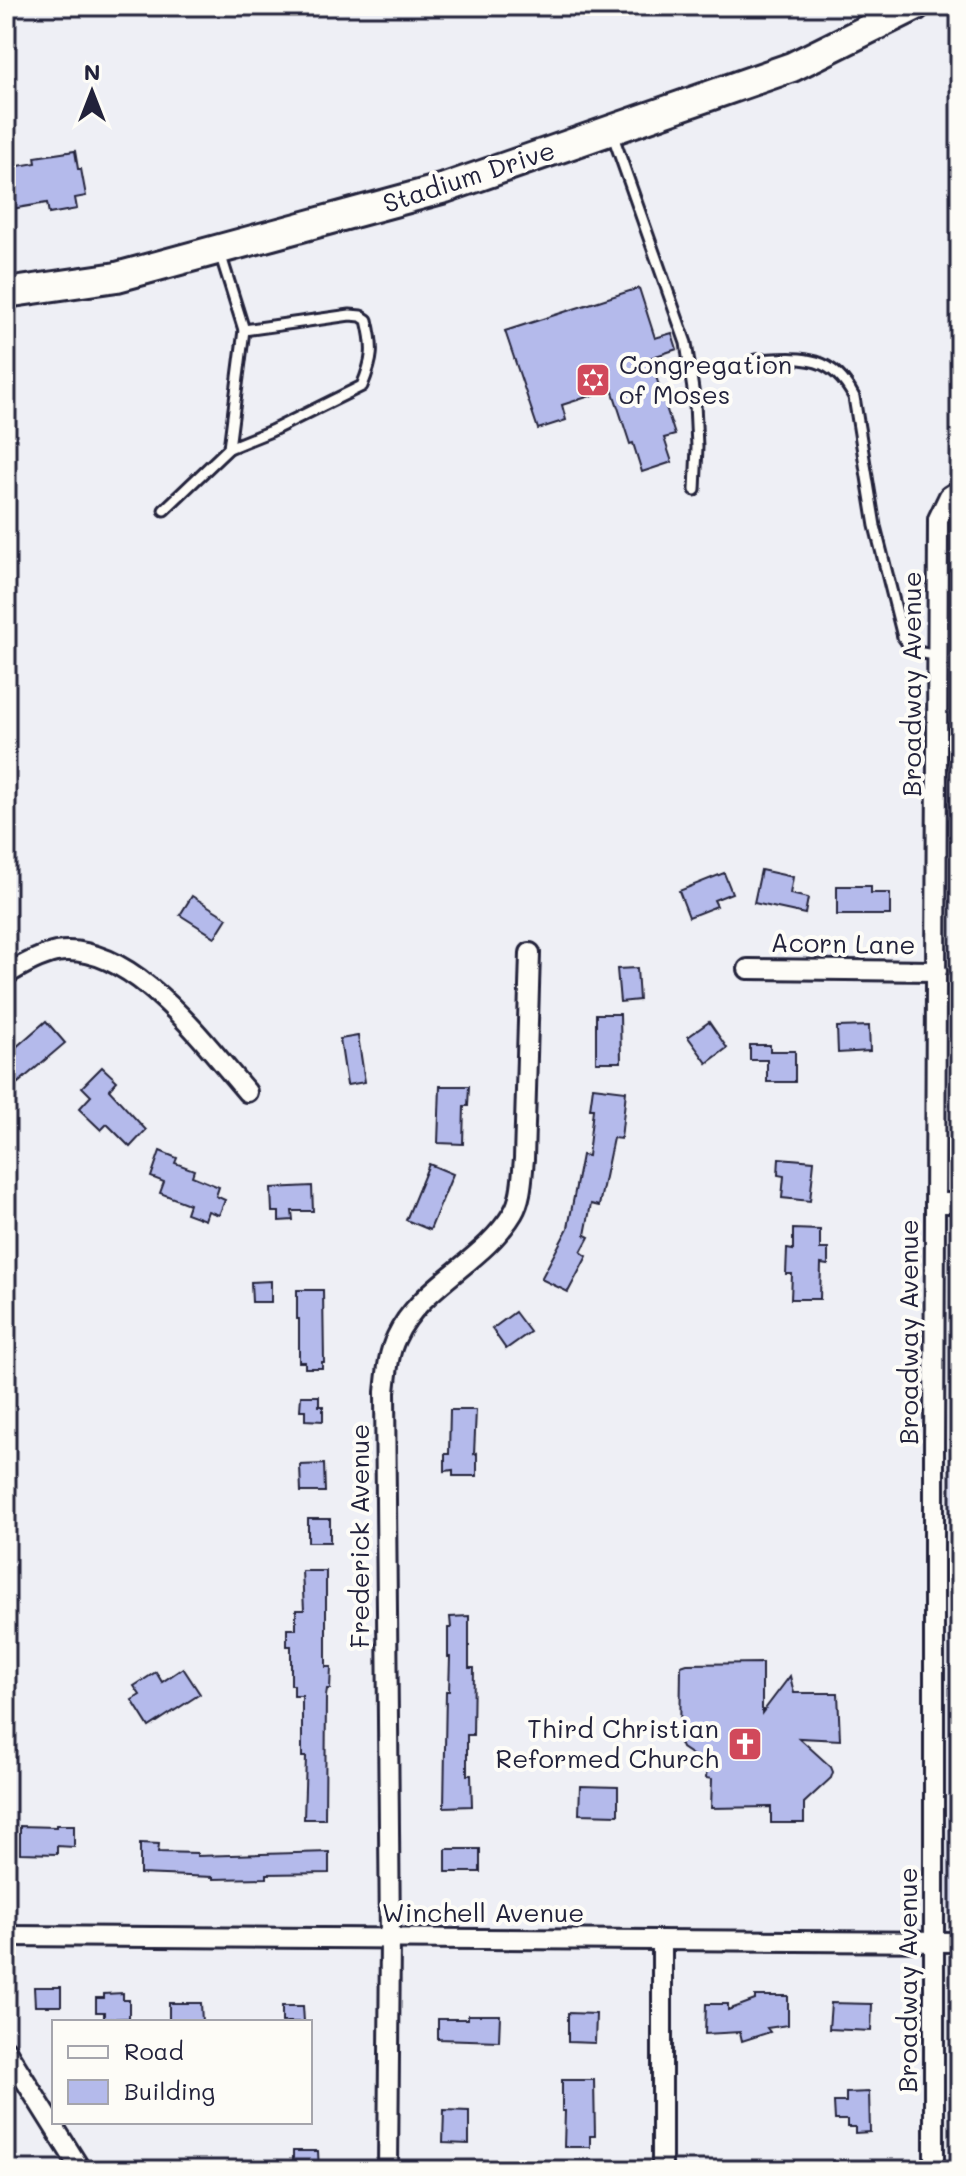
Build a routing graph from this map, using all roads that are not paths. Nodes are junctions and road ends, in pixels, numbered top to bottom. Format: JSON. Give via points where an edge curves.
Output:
{"nodes":[{"id":1,"x":915,"y":6,"type":"edge"},
{"id":2,"x":611,"y":130,"type":"junction"},
{"id":3,"x":219,"y":249,"type":"junction"},
{"id":4,"x":6,"y":293,"type":"edge"},
{"id":5,"x":244,"y":330,"type":"junction"},
{"id":6,"x":755,"y":360,"type":"dead end"},
{"id":7,"x":229,"y":448,"type":"junction"},
{"id":8,"x":695,"y":490,"type":"dead end"},
{"id":9,"x":955,"y":493,"type":"edge"},
{"id":10,"x":164,"y":510,"type":"dead end"},
{"id":11,"x":938,"y":655,"type":"junction"},
{"id":12,"x":530,"y":953,"type":"dead end"},
{"id":13,"x":748,"y":969,"type":"dead end"},
{"id":14,"x":937,"y":971,"type":"junction"},
{"id":15,"x":6,"y":975,"type":"edge"},
{"id":16,"x":247,"y":1092,"type":"dead end"},
{"id":17,"x":935,"y":1203,"type":"junction"},
{"id":18,"x":960,"y":1203,"type":"edge"},
{"id":19,"x":6,"y":1936,"type":"edge"},
{"id":20,"x":390,"y":1938,"type":"junction"},
{"id":21,"x":662,"y":1940,"type":"junction"},
{"id":22,"x":935,"y":1942,"type":"junction"},
{"id":23,"x":960,"y":1942,"type":"edge"},
{"id":24,"x":6,"y":2050,"type":"edge"},
{"id":25,"x":52,"y":2124,"type":"edge"},
{"id":26,"x":52,"y":2124,"type":"edge"},
{"id":27,"x":81,"y":2170,"type":"edge"},
{"id":28,"x":388,"y":2170,"type":"edge"},
{"id":29,"x":662,"y":2170,"type":"edge"},
{"id":30,"x":934,"y":2170,"type":"edge"}],
"edges":[{"from":1,"to":2,"type":"main road","name":"Stadium Drive","via":[[792,67]]},
{"from":2,"to":3,"type":"main road","name":"Stadium Drive","via":[[445,188]]},
{"from":2,"to":8,"type":"lane","via":[[686,343],[695,403]]},
{"from":3,"to":4,"type":"main road","name":"Stadium Drive","via":[[117,277]]},
{"from":3,"to":5,"type":"lane"},
{"from":5,"to":7,"type":"lane"},
{"from":5,"to":7,"type":"lane","via":[[361,316],[373,344],[372,363],[362,386]]},
{"from":6,"to":11,"type":"lane","via":[[811,360],[827,365],[847,384],[854,397],[875,526],[903,637],[918,653]]},
{"from":7,"to":10,"type":"lane"},
{"from":9,"to":11,"type":"street","name":"Broadway Avenue","via":[[938,519]]},
{"from":11,"to":14,"type":"street","name":"Broadway Avenue"},
{"from":12,"to":20,"type":"street","name":"Frederick Avenue","via":[[524,1159],[514,1212],[489,1244],[405,1322],[388,1365]]},
{"from":13,"to":14,"type":"street","name":"Acorn Lane"},
{"from":14,"to":17,"type":"street","name":"Broadway Avenue"},
{"from":15,"to":16,"type":"street","via":[[56,952],[84,952],[115,962],[172,1007]]},
{"from":17,"to":18,"type":"street"},
{"from":17,"to":22,"type":"street","name":"Broadway Avenue"},
{"from":19,"to":20,"type":"street","name":"Winchell Avenue"},
{"from":20,"to":21,"type":"street","name":"Winchell Avenue"},
{"from":20,"to":28,"type":"street","name":"Frederick Avenue"},
{"from":21,"to":22,"type":"street","name":"Winchell Avenue"},
{"from":21,"to":29,"type":"street"},
{"from":22,"to":23,"type":"street","name":"Winchell Avenue"},
{"from":22,"to":30,"type":"street","name":"Broadway Avenue"},
{"from":24,"to":25,"type":"street"},
{"from":26,"to":27,"type":"street"}]}
